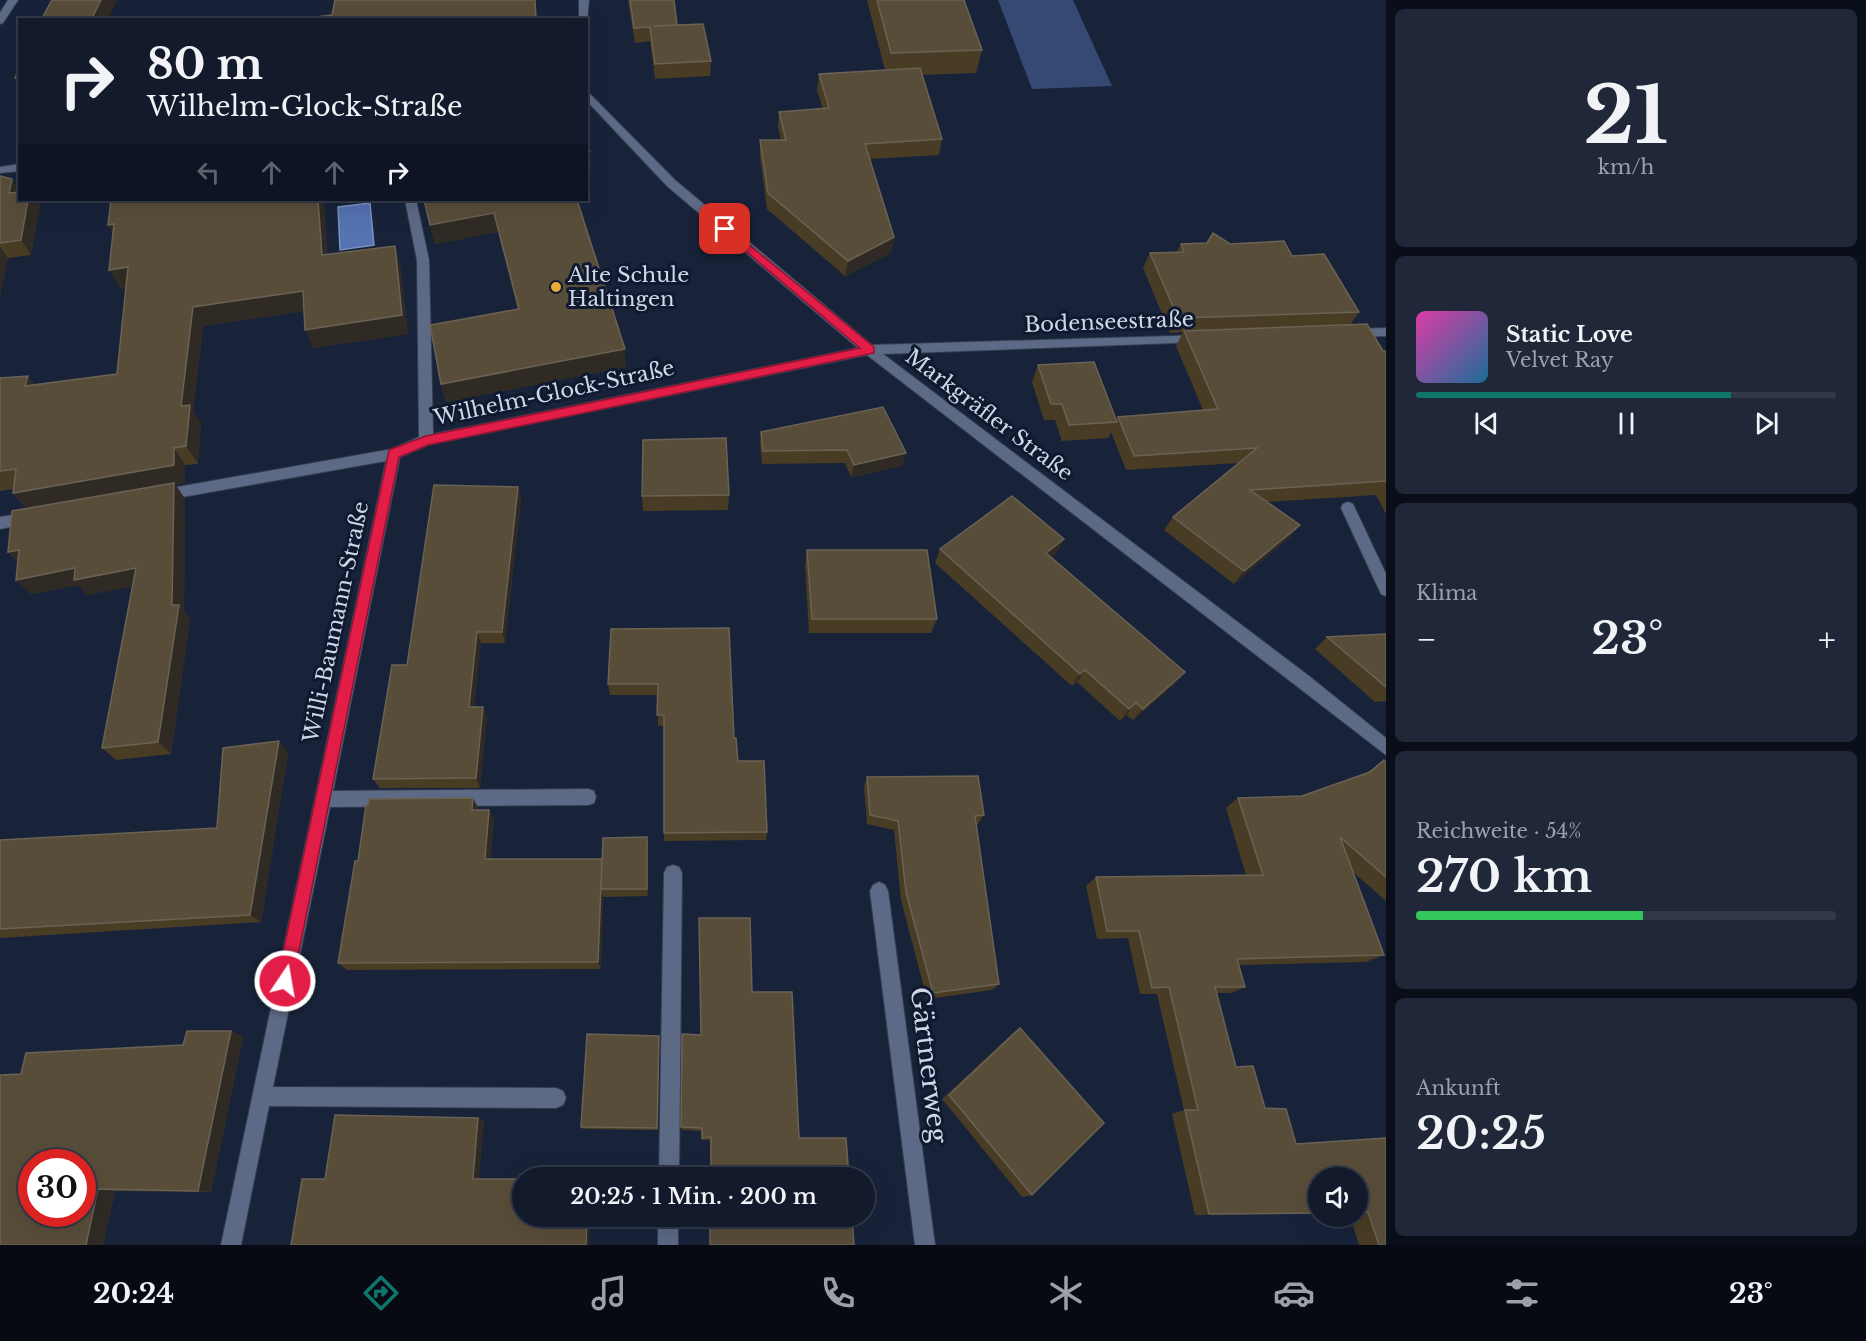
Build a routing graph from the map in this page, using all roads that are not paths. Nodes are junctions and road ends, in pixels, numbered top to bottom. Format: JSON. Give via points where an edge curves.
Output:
{"nodes":[{"id":1,"x":13,"y":0,"type":"edge"},
{"id":2,"x":584,"y":0,"type":"edge"},
{"id":3,"x":584,"y":18,"type":"edge"},
{"id":4,"x":0,"y":21,"type":"edge"},
{"id":5,"x":588,"y":95,"type":"edge"},
{"id":6,"x":18,"y":168,"type":"edge"},
{"id":7,"x":0,"y":170,"type":"edge"},
{"id":8,"x":410,"y":201,"type":"edge"},
{"id":9,"x":1386,"y":332,"type":"edge"},
{"id":10,"x":1339,"y":333,"type":"edge"},
{"id":11,"x":1210,"y":338,"type":"edge"},
{"id":12,"x":870,"y":350,"type":"junction"},
{"id":13,"x":426,"y":440,"type":"junction"},
{"id":14,"x":394,"y":454,"type":"junction"},
{"id":15,"x":151,"y":496,"type":"edge"},
{"id":16,"x":1348,"y":508,"type":"dead end"},
{"id":17,"x":46,"y":515,"type":"edge"},
{"id":18,"x":0,"y":523,"type":"edge"},
{"id":19,"x":1386,"y":590,"type":"edge"},
{"id":20,"x":1386,"y":748,"type":"edge"},
{"id":21,"x":588,"y":797,"type":"dead end"},
{"id":22,"x":323,"y":799,"type":"junction"},
{"id":23,"x":673,"y":873,"type":"dead end"},
{"id":24,"x":879,"y":891,"type":"dead end"},
{"id":25,"x":262,"y":1096,"type":"junction"},
{"id":26,"x":556,"y":1098,"type":"dead end"},
{"id":27,"x":669,"y":1167,"type":"edge"},
{"id":28,"x":668,"y":1227,"type":"edge"},
{"id":29,"x":231,"y":1245,"type":"edge"},
{"id":30,"x":668,"y":1245,"type":"edge"},
{"id":31,"x":925,"y":1245,"type":"edge"}],
"edges":[{"from":1,"to":4,"type":"street"},
{"from":2,"to":3,"type":"street"},
{"from":5,"to":12,"type":"street","name":"Markgräfler Straße","via":[[671,183]]},
{"from":6,"to":7,"type":"street"},
{"from":8,"to":13,"type":"street","via":[[423,260]]},
{"from":9,"to":10,"type":"street"},
{"from":11,"to":12,"type":"street","name":"Bodenseestraße"},
{"from":12,"to":13,"type":"street","name":"Wilhelm-Glock-Straße"},
{"from":12,"to":20,"type":"street","name":"Markgräfler Straße"},
{"from":13,"to":14,"type":"street","name":"Wilhelm-Glock-Straße"},
{"from":14,"to":15,"type":"street","name":"Wilhelm-Glock-Straße"},
{"from":14,"to":22,"type":"street","name":"Willi-Baumann-Straße"},
{"from":16,"to":19,"type":"street"},
{"from":17,"to":18,"type":"street"},
{"from":21,"to":22,"type":"street"},
{"from":22,"to":25,"type":"street","name":"Willi-Baumann-Straße"},
{"from":23,"to":27,"type":"street"},
{"from":24,"to":31,"type":"street","name":"Gärtnerweg"},
{"from":25,"to":26,"type":"street"},
{"from":25,"to":29,"type":"street","name":"Willi-Baumann-Straße"},
{"from":28,"to":30,"type":"street"}]}
